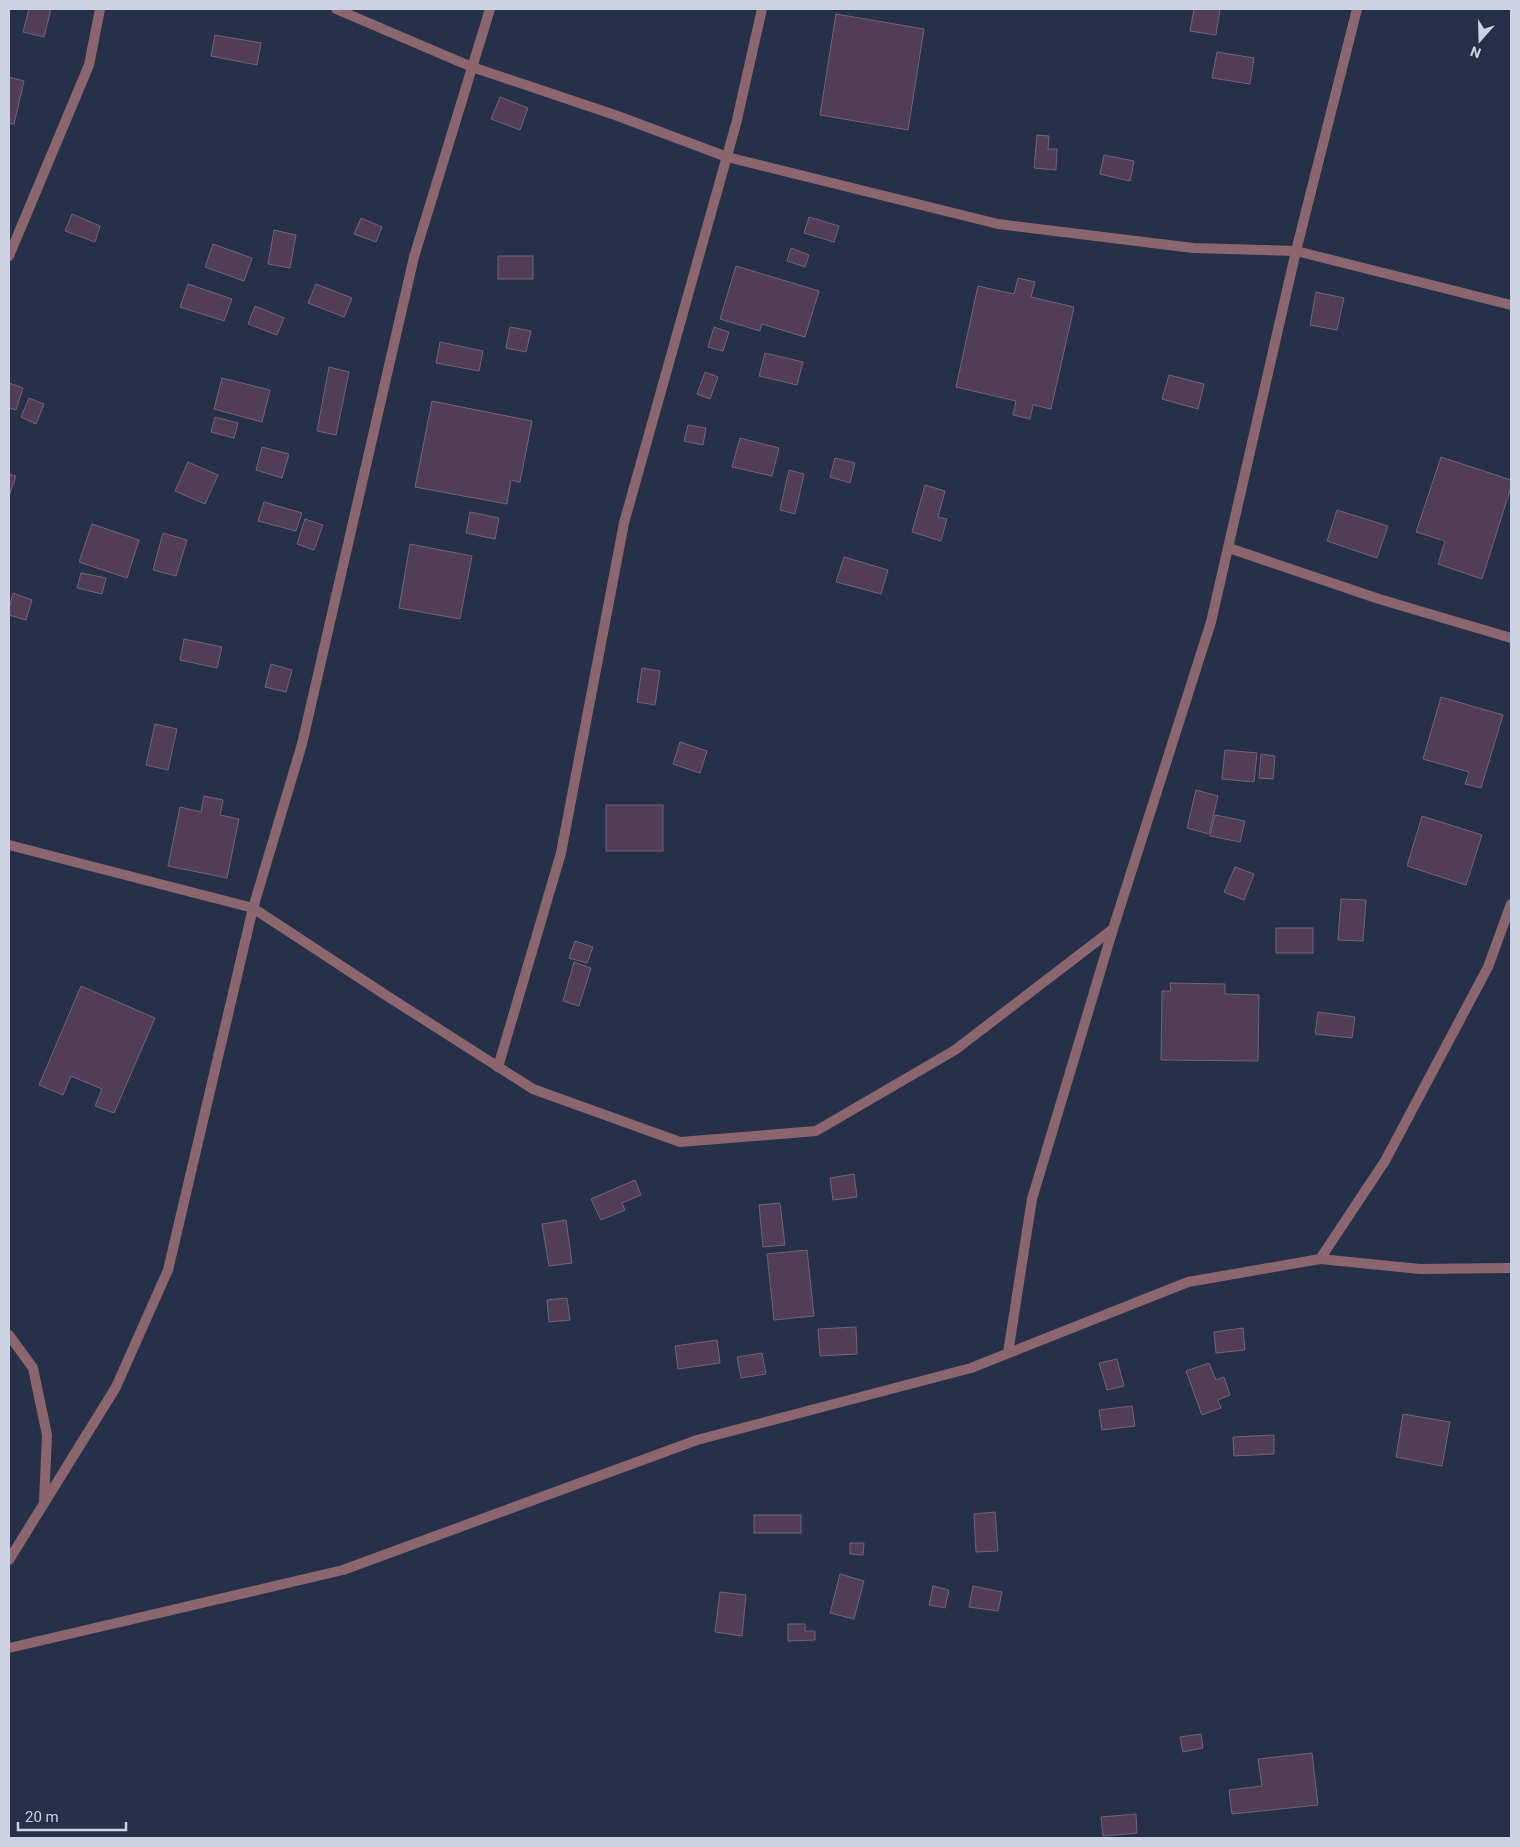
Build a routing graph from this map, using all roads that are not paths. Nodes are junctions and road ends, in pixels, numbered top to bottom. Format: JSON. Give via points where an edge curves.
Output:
{"nodes":[{"id":1,"x":100,"y":9,"type":"edge"},
{"id":2,"x":336,"y":9,"type":"edge"},
{"id":3,"x":490,"y":9,"type":"edge"},
{"id":4,"x":762,"y":9,"type":"edge"},
{"id":5,"x":1357,"y":9,"type":"edge"},
{"id":6,"x":472,"y":67,"type":"junction"},
{"id":7,"x":727,"y":157,"type":"junction"},
{"id":8,"x":1296,"y":251,"type":"junction"},
{"id":9,"x":9,"y":256,"type":"edge"},
{"id":10,"x":1511,"y":305,"type":"edge"},
{"id":11,"x":1229,"y":548,"type":"junction"},
{"id":12,"x":1511,"y":638,"type":"edge"},
{"id":13,"x":9,"y":845,"type":"edge"},
{"id":14,"x":1511,"y":904,"type":"edge"},
{"id":15,"x":253,"y":908,"type":"junction"},
{"id":16,"x":1113,"y":929,"type":"junction"},
{"id":17,"x":498,"y":1067,"type":"junction"},
{"id":18,"x":1320,"y":1259,"type":"junction"},
{"id":19,"x":1511,"y":1268,"type":"edge"},
{"id":20,"x":9,"y":1334,"type":"edge"},
{"id":21,"x":1008,"y":1353,"type":"junction"},
{"id":22,"x":44,"y":1503,"type":"junction"},
{"id":23,"x":9,"y":1560,"type":"edge"},
{"id":24,"x":9,"y":1648,"type":"edge"}],
"edges":[{"from":1,"to":9,"type":"street","via":[[89,65]]},
{"from":2,"to":6,"type":"street"},
{"from":3,"to":6,"type":"street"},
{"from":4,"to":7,"type":"street"},
{"from":5,"to":8,"type":"street"},
{"from":6,"to":7,"type":"street","via":[[616,115]]},
{"from":6,"to":15,"type":"street","via":[[414,257],[302,744]]},
{"from":7,"to":8,"type":"street","via":[[998,224],[1193,248]]},
{"from":7,"to":17,"type":"street","via":[[624,523],[561,853]]},
{"from":8,"to":10,"type":"street"},
{"from":8,"to":11,"type":"street"},
{"from":11,"to":12,"type":"street","via":[[1379,599]]},
{"from":11,"to":16,"type":"street","via":[[1211,622]]},
{"from":13,"to":15,"type":"street"},
{"from":14,"to":18,"type":"street","via":[[1488,967],[1385,1161]]},
{"from":15,"to":17,"type":"street"},
{"from":15,"to":22,"type":"street","via":[[168,1270],[116,1387]]},
{"from":16,"to":17,"type":"street","via":[[955,1050],[816,1131],[680,1142],[533,1089]]},
{"from":16,"to":21,"type":"street","via":[[1032,1199]]},
{"from":18,"to":19,"type":"street","via":[[1420,1269]]},
{"from":18,"to":21,"type":"street","via":[[1188,1282]]},
{"from":20,"to":22,"type":"street","via":[[33,1368],[47,1435]]},
{"from":21,"to":24,"type":"street","via":[[971,1368],[697,1440],[343,1570]]},
{"from":22,"to":23,"type":"street"}]}
